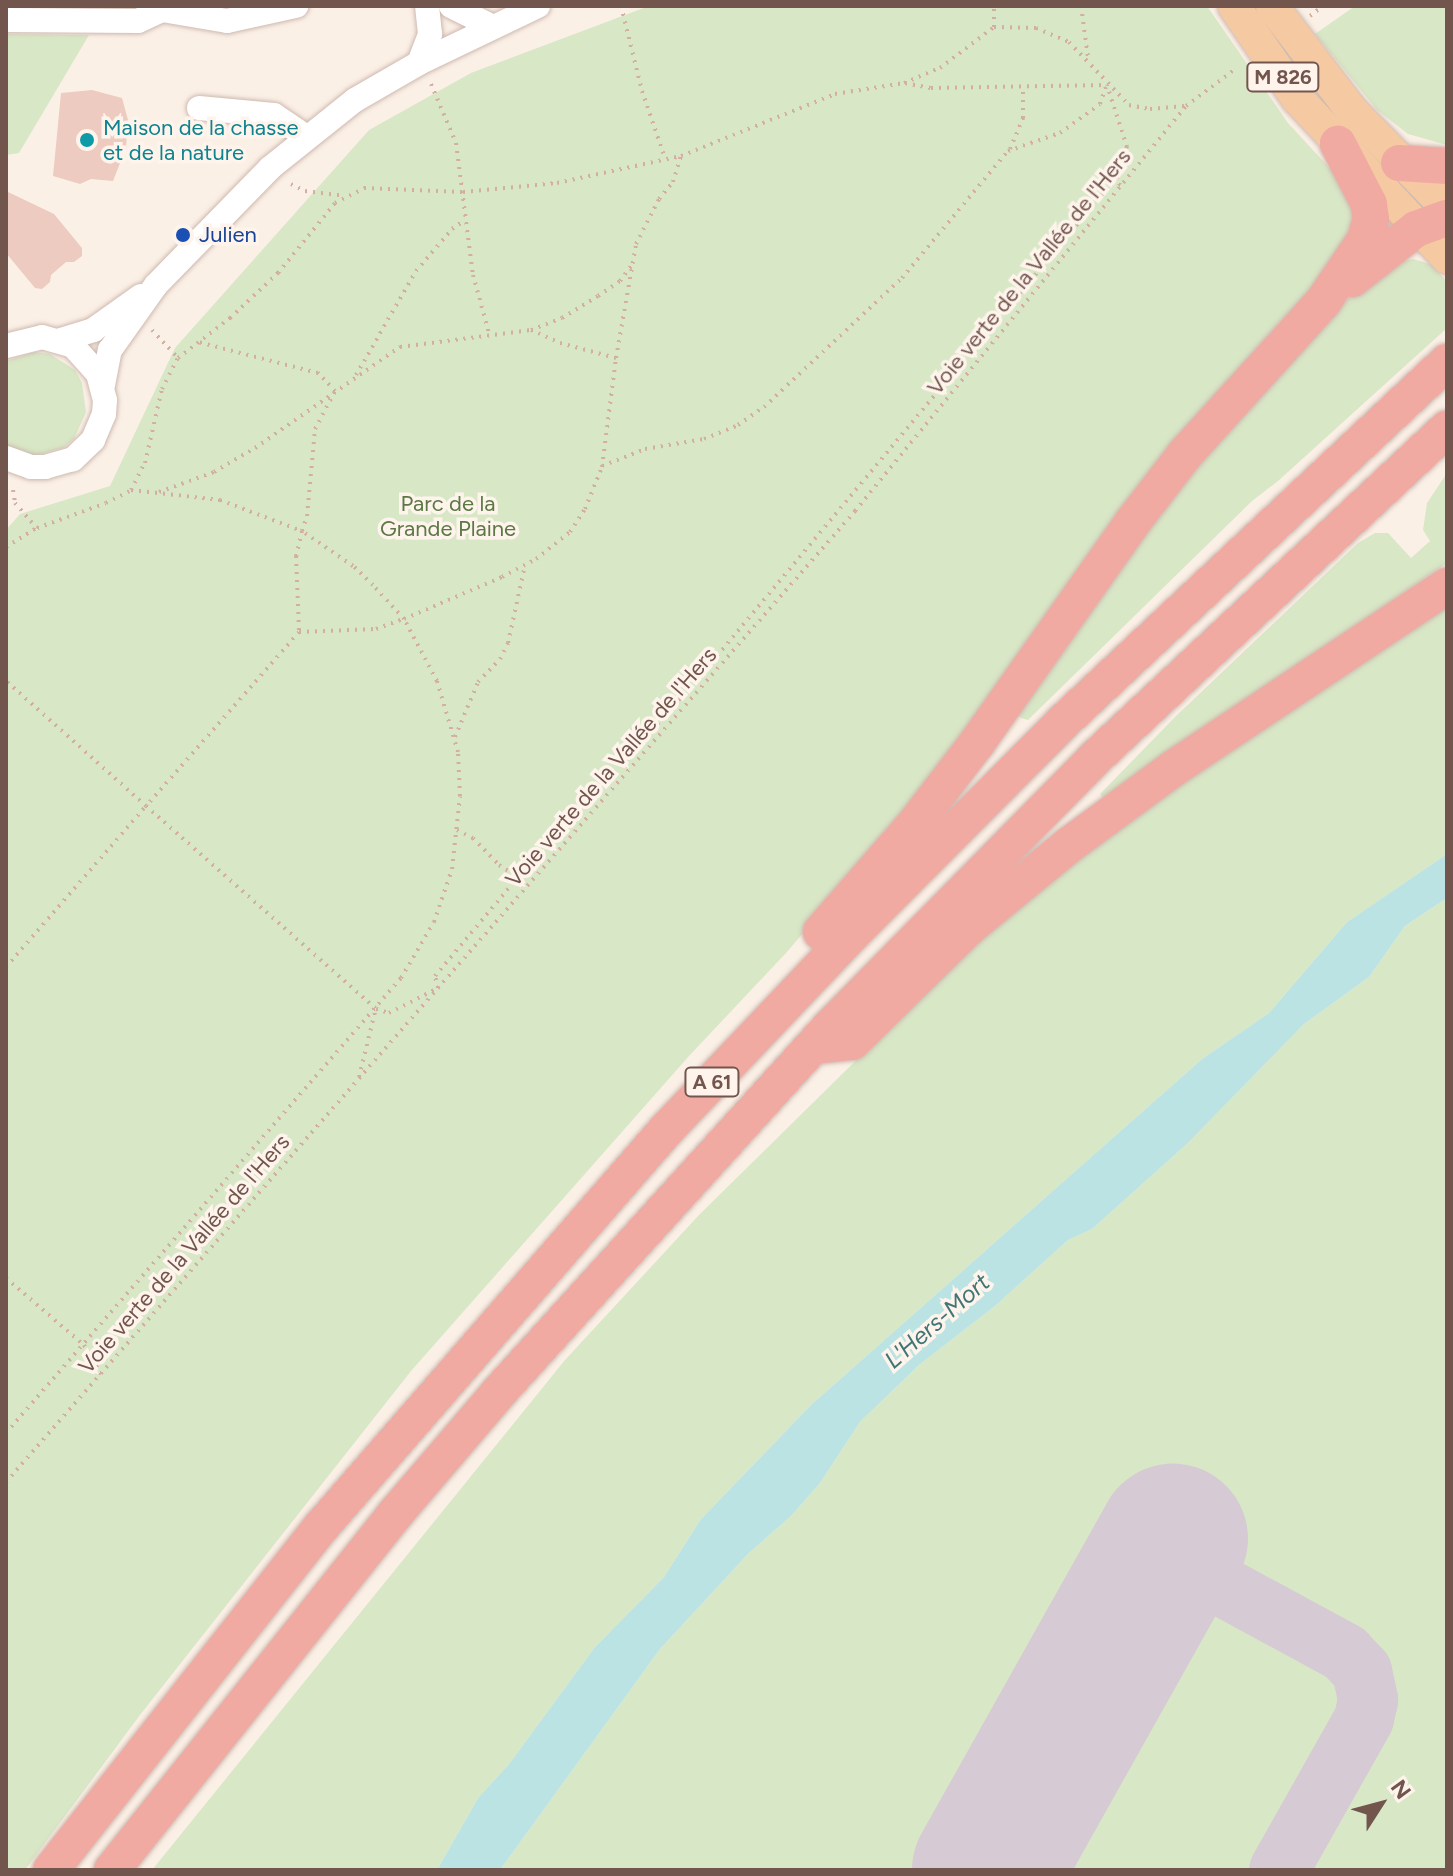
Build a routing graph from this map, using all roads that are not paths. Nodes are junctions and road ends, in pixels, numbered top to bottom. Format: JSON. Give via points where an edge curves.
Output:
{"nodes":[{"id":1,"x":292,"y":6,"type":"edge"},
{"id":2,"x":427,"y":6,"type":"edge"},
{"id":3,"x":451,"y":6,"type":"edge"},
{"id":4,"x":538,"y":6,"type":"edge"},
{"id":5,"x":1234,"y":6,"type":"edge"},
{"id":6,"x":1272,"y":6,"type":"edge"},
{"id":7,"x":163,"y":8,"type":"edge"},
{"id":8,"x":6,"y":20,"type":"edge"},
{"id":9,"x":493,"y":27,"type":"junction"},
{"id":10,"x":425,"y":74,"type":"junction"},
{"id":11,"x":199,"y":108,"type":"dead end"},
{"id":12,"x":307,"y":137,"type":"junction"},
{"id":13,"x":1338,"y":144,"type":"junction"},
{"id":14,"x":1399,"y":163,"type":"junction"},
{"id":15,"x":1447,"y":166,"type":"edge"},
{"id":16,"x":1447,"y":208,"type":"edge"},
{"id":17,"x":1437,"y":230,"type":"edge"},
{"id":18,"x":1447,"y":258,"type":"edge"},
{"id":19,"x":156,"y":285,"type":"junction"},
{"id":20,"x":1323,"y":302,"type":"junction"},
{"id":21,"x":61,"y":340,"type":"junction"},
{"id":22,"x":6,"y":346,"type":"edge"},
{"id":23,"x":1447,"y":362,"type":"edge"},
{"id":24,"x":103,"y":385,"type":"junction"},
{"id":25,"x":1447,"y":429,"type":"edge"},
{"id":26,"x":10,"y":463,"type":"edge"},
{"id":27,"x":1447,"y":586,"type":"edge"},
{"id":28,"x":813,"y":1046,"type":"junction"},
{"id":29,"x":666,"y":1130,"type":"junction"},
{"id":30,"x":51,"y":1870,"type":"edge"},
{"id":31,"x":112,"y":1870,"type":"edge"}],
"edges":[{"from":1,"to":7,"type":"street","via":[[227,21]]},
{"from":2,"to":10,"type":"street"},
{"from":3,"to":9,"type":"street"},
{"from":4,"to":9,"type":"street"},
{"from":5,"to":13,"type":"main road","number":"M 826","via":[[1297,98]]},
{"from":6,"to":14,"type":"main road","number":"M 826","via":[[1315,66]]},
{"from":7,"to":8,"type":"street","via":[[138,21]]},
{"from":9,"to":10,"type":"street"},
{"from":10,"to":12,"type":"street","via":[[355,100]]},
{"from":11,"to":12,"type":"street","via":[[274,115]]},
{"from":12,"to":19,"type":"street","via":[[230,205]]},
{"from":13,"to":17,"type":"main road","number":"M 826"},
{"from":13,"to":20,"type":"highway","via":[[1365,192],[1371,219],[1365,240]]},
{"from":14,"to":15,"type":"highway"},
{"from":14,"to":16,"type":"main road","number":"M 826"},
{"from":17,"to":18,"type":"main road","number":"M 826"},
{"from":17,"to":20,"type":"highway"},
{"from":19,"to":21,"type":"street","via":[[93,330]]},
{"from":19,"to":24,"type":"street","via":[[110,350]]},
{"from":20,"to":29,"type":"highway","via":[[1186,453],[977,743],[807,948]]},
{"from":21,"to":22,"type":"street","via":[[32,337]]},
{"from":21,"to":24,"type":"street","via":[[92,363]]},
{"from":23,"to":29,"type":"highway","number":"A 61","via":[[1061,724]]},
{"from":24,"to":26,"type":"street","via":[[104,414],[84,450],[59,464]]},
{"from":25,"to":28,"type":"highway","number":"A 61","via":[[1093,760]]},
{"from":27,"to":28,"type":"highway","via":[[1174,768],[1069,845],[968,928],[852,1042]]},
{"from":28,"to":31,"type":"highway","number":"A 61","via":[[395,1514]]},
{"from":29,"to":30,"type":"highway","number":"A 61","via":[[322,1526]]}]}
